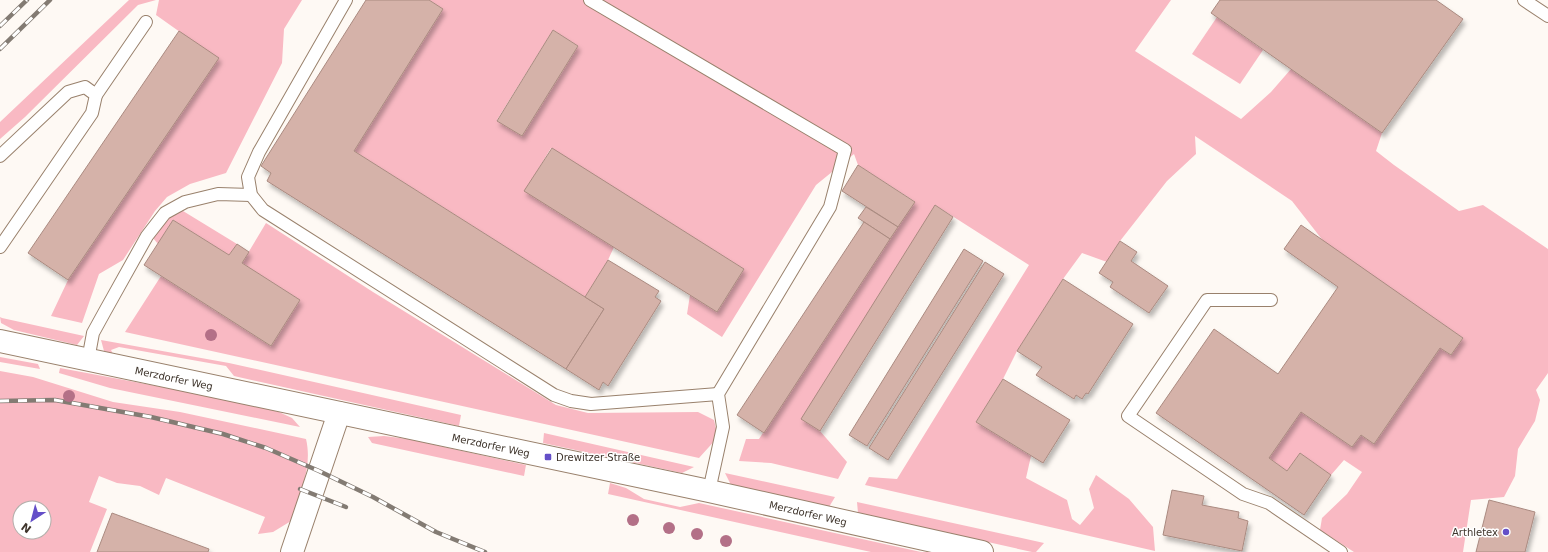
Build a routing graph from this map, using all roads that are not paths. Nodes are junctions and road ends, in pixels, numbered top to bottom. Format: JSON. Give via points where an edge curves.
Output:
{"nodes":[{"id":1,"x":346,"y":0,"type":"edge"},
{"id":2,"x":590,"y":0,"type":"edge"},
{"id":3,"x":1524,"y":0,"type":"edge"},
{"id":4,"x":1548,"y":16,"type":"edge"},
{"id":5,"x":146,"y":22,"type":"dead end"},
{"id":6,"x":96,"y":95,"type":"junction"},
{"id":7,"x":0,"y":156,"type":"edge"},
{"id":8,"x":251,"y":195,"type":"junction"},
{"id":9,"x":0,"y":247,"type":"edge"},
{"id":10,"x":1272,"y":300,"type":"dead end"},
{"id":11,"x":0,"y":341,"type":"edge"},
{"id":12,"x":88,"y":360,"type":"junction"},
{"id":13,"x":718,"y":394,"type":"junction"},
{"id":14,"x":339,"y":413,"type":"junction"},
{"id":15,"x":709,"y":491,"type":"junction"},
{"id":16,"x":292,"y":552,"type":"edge"},
{"id":17,"x":982,"y":552,"type":"edge"},
{"id":18,"x":1341,"y":552,"type":"edge"}],
"edges":[{"from":1,"to":8,"type":"lane","via":[[259,152],[248,177]]},
{"from":2,"to":13,"type":"lane","via":[[845,150],[830,207]]},
{"from":3,"to":4,"type":"lane"},
{"from":5,"to":6,"type":"lane"},
{"from":6,"to":7,"type":"lane","via":[[85,86],[68,92]]},
{"from":6,"to":9,"type":"lane","via":[[92,113]]},
{"from":8,"to":12,"type":"lane","via":[[218,194],[185,202],[165,213],[147,236],[104,312],[93,333]]},
{"from":8,"to":13,"type":"lane","via":[[262,210],[554,395],[591,404]]},
{"from":10,"to":18,"type":"lane","via":[[1207,300],[1128,416],[1243,494],[1269,503]]},
{"from":11,"to":12,"type":"street","name":"Merzdorfer Weg"},
{"from":12,"to":14,"type":"street","name":"Merzdorfer Weg"},
{"from":13,"to":15,"type":"lane","via":[[724,427]]},
{"from":14,"to":15,"type":"street","name":"Merzdorfer Weg"},
{"from":14,"to":16,"type":"street"},
{"from":15,"to":17,"type":"street","name":"Merzdorfer Weg"}]}
